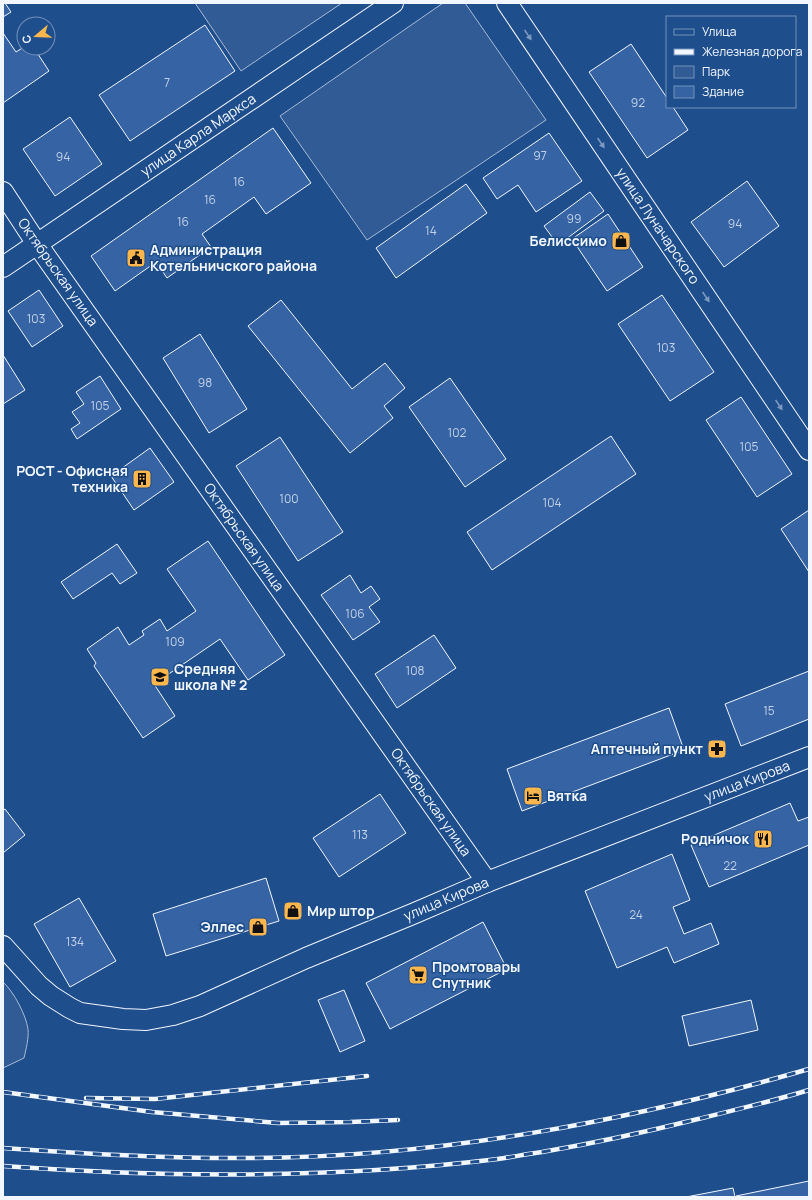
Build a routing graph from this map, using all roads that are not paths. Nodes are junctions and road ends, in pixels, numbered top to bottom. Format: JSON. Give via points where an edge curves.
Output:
{"nodes":[{"id":1,"x":393,"y":3,"type":"edge"},
{"id":2,"x":506,"y":3,"type":"edge"},
{"id":3,"x":3,"y":192,"type":"edge"},
{"id":4,"x":37,"y":244,"type":"junction"},
{"id":5,"x":3,"y":267,"type":"edge"},
{"id":6,"x":809,"y":450,"type":"edge"},
{"id":7,"x":809,"y":757,"type":"edge"},
{"id":8,"x":486,"y":882,"type":"junction"},
{"id":9,"x":3,"y":946,"type":"edge"}],
"edges":[{"from":1,"to":4,"type":"street","name":"улица Карла Маркса"},
{"from":2,"to":6,"type":"street","name":"улица Луначарского","one_way":true},
{"from":3,"to":4,"type":"street","name":"Октябрьская улица"},
{"from":4,"to":5,"type":"street","name":"улица Карла Маркса"},
{"from":4,"to":8,"type":"street","name":"Октябрьская улица"},
{"from":7,"to":8,"type":"street","name":"улица Кирова"},
{"from":8,"to":9,"type":"street","name":"улица Кирова","via":[[200,1006],[146,1020],[80,1013],[70,1008],[39,986]]}]}
